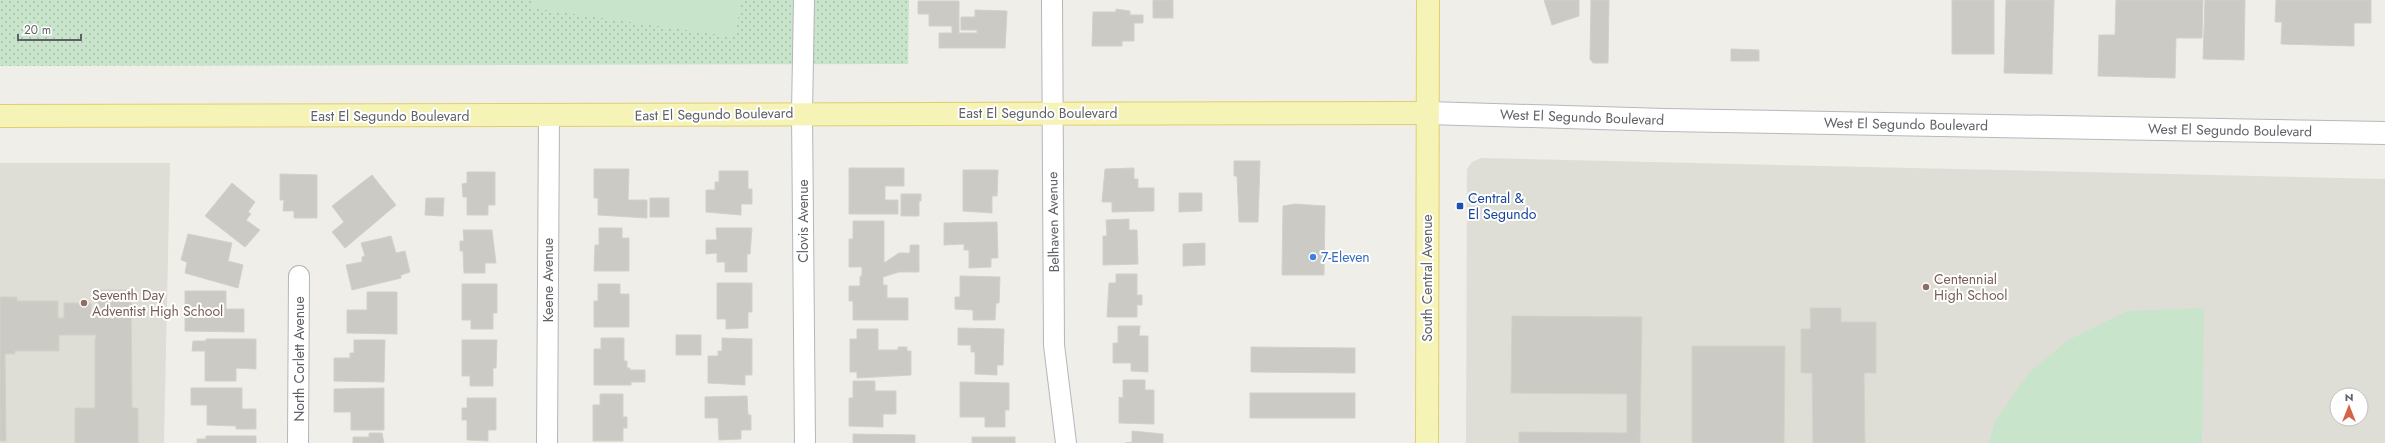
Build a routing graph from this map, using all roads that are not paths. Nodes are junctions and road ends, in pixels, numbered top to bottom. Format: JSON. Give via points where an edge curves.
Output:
{"nodes":[{"id":1,"x":804,"y":0,"type":"edge"},
{"id":2,"x":1052,"y":0,"type":"edge"},
{"id":3,"x":1428,"y":0,"type":"edge"},
{"id":4,"x":1052,"y":113,"type":"junction"},
{"id":5,"x":1428,"y":113,"type":"junction"},
{"id":6,"x":802,"y":114,"type":"junction"},
{"id":7,"x":0,"y":116,"type":"edge"},
{"id":8,"x":549,"y":116,"type":"junction"},
{"id":9,"x":2385,"y":133,"type":"edge"},
{"id":10,"x":299,"y":276,"type":"dead end"},
{"id":11,"x":298,"y":443,"type":"edge"},
{"id":12,"x":547,"y":443,"type":"edge"},
{"id":13,"x":805,"y":443,"type":"edge"},
{"id":14,"x":1066,"y":443,"type":"edge"},
{"id":15,"x":1427,"y":443,"type":"edge"}],
"edges":[{"from":1,"to":6,"type":"street","name":"Clovis Avenue"},
{"from":2,"to":4,"type":"street","name":"Belhaven Avenue"},
{"from":3,"to":5,"type":"main road","name":"South Central Avenue"},
{"from":4,"to":5,"type":"main road","name":"East El Segundo Boulevard"},
{"from":4,"to":6,"type":"main road","name":"East El Segundo Boulevard"},
{"from":4,"to":14,"type":"street","name":"Belhaven Avenue","via":[[1054,345]]},
{"from":5,"to":9,"type":"main road","name":"West El Segundo Boulevard","via":[[1665,120]]},
{"from":5,"to":15,"type":"main road","name":"South Central Avenue"},
{"from":6,"to":8,"type":"main road","name":"East El Segundo Boulevard"},
{"from":6,"to":13,"type":"street","name":"Clovis Avenue"},
{"from":7,"to":8,"type":"main road","name":"East El Segundo Boulevard"},
{"from":8,"to":12,"type":"street","name":"Keene Avenue"},
{"from":10,"to":11,"type":"street","name":"North Corlett Avenue"}]}
